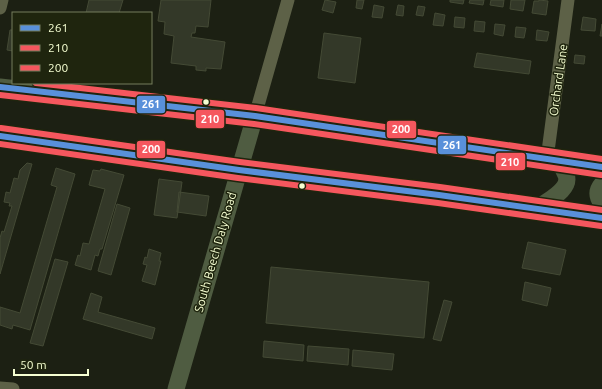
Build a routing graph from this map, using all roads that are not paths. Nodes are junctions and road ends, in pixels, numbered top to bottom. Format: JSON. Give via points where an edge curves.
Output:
{"nodes":[{"id":1,"x":2,"y":0,"type":"edge"},
{"id":2,"x":288,"y":0,"type":"edge"},
{"id":3,"x":568,"y":0,"type":"edge"},
{"id":4,"x":0,"y":8,"type":"edge"},
{"id":5,"x":0,"y":87,"type":"edge"},
{"id":6,"x":255,"y":116,"type":"junction"},
{"id":7,"x":0,"y":136,"type":"edge"},
{"id":8,"x":553,"y":160,"type":"junction"},
{"id":9,"x":602,"y":167,"type":"edge"},
{"id":10,"x":239,"y":170,"type":"junction"},
{"id":11,"x":602,"y":184,"type":"edge"},
{"id":12,"x":602,"y":204,"type":"edge"},
{"id":13,"x":536,"y":208,"type":"junction"},
{"id":14,"x":602,"y":218,"type":"edge"},
{"id":15,"x":0,"y":388,"type":"edge"},
{"id":16,"x":13,"y":389,"type":"edge"},
{"id":17,"x":176,"y":389,"type":"edge"}],
"edges":[{"from":1,"to":4,"type":"street"},
{"from":2,"to":6,"type":"street","name":"South Beech Daly Road"},
{"from":3,"to":8,"type":"street","name":"Orchard Lane"},
{"from":5,"to":6,"type":"main road"},
{"from":6,"to":8,"type":"main road"},
{"from":6,"to":10,"type":"main road","name":"South Beech Daly Road"},
{"from":7,"to":10,"type":"main road"},
{"from":8,"to":9,"type":"main road"},
{"from":8,"to":13,"type":"main road","via":[[567,176],[566,185],[562,191]]},
{"from":10,"to":13,"type":"main road"},
{"from":10,"to":17,"type":"main road","name":"South Beech Daly Road"},
{"from":11,"to":12,"type":"main road","via":[[598,188]]},
{"from":13,"to":14,"type":"main road"},
{"from":15,"to":16,"type":"street"}]}
